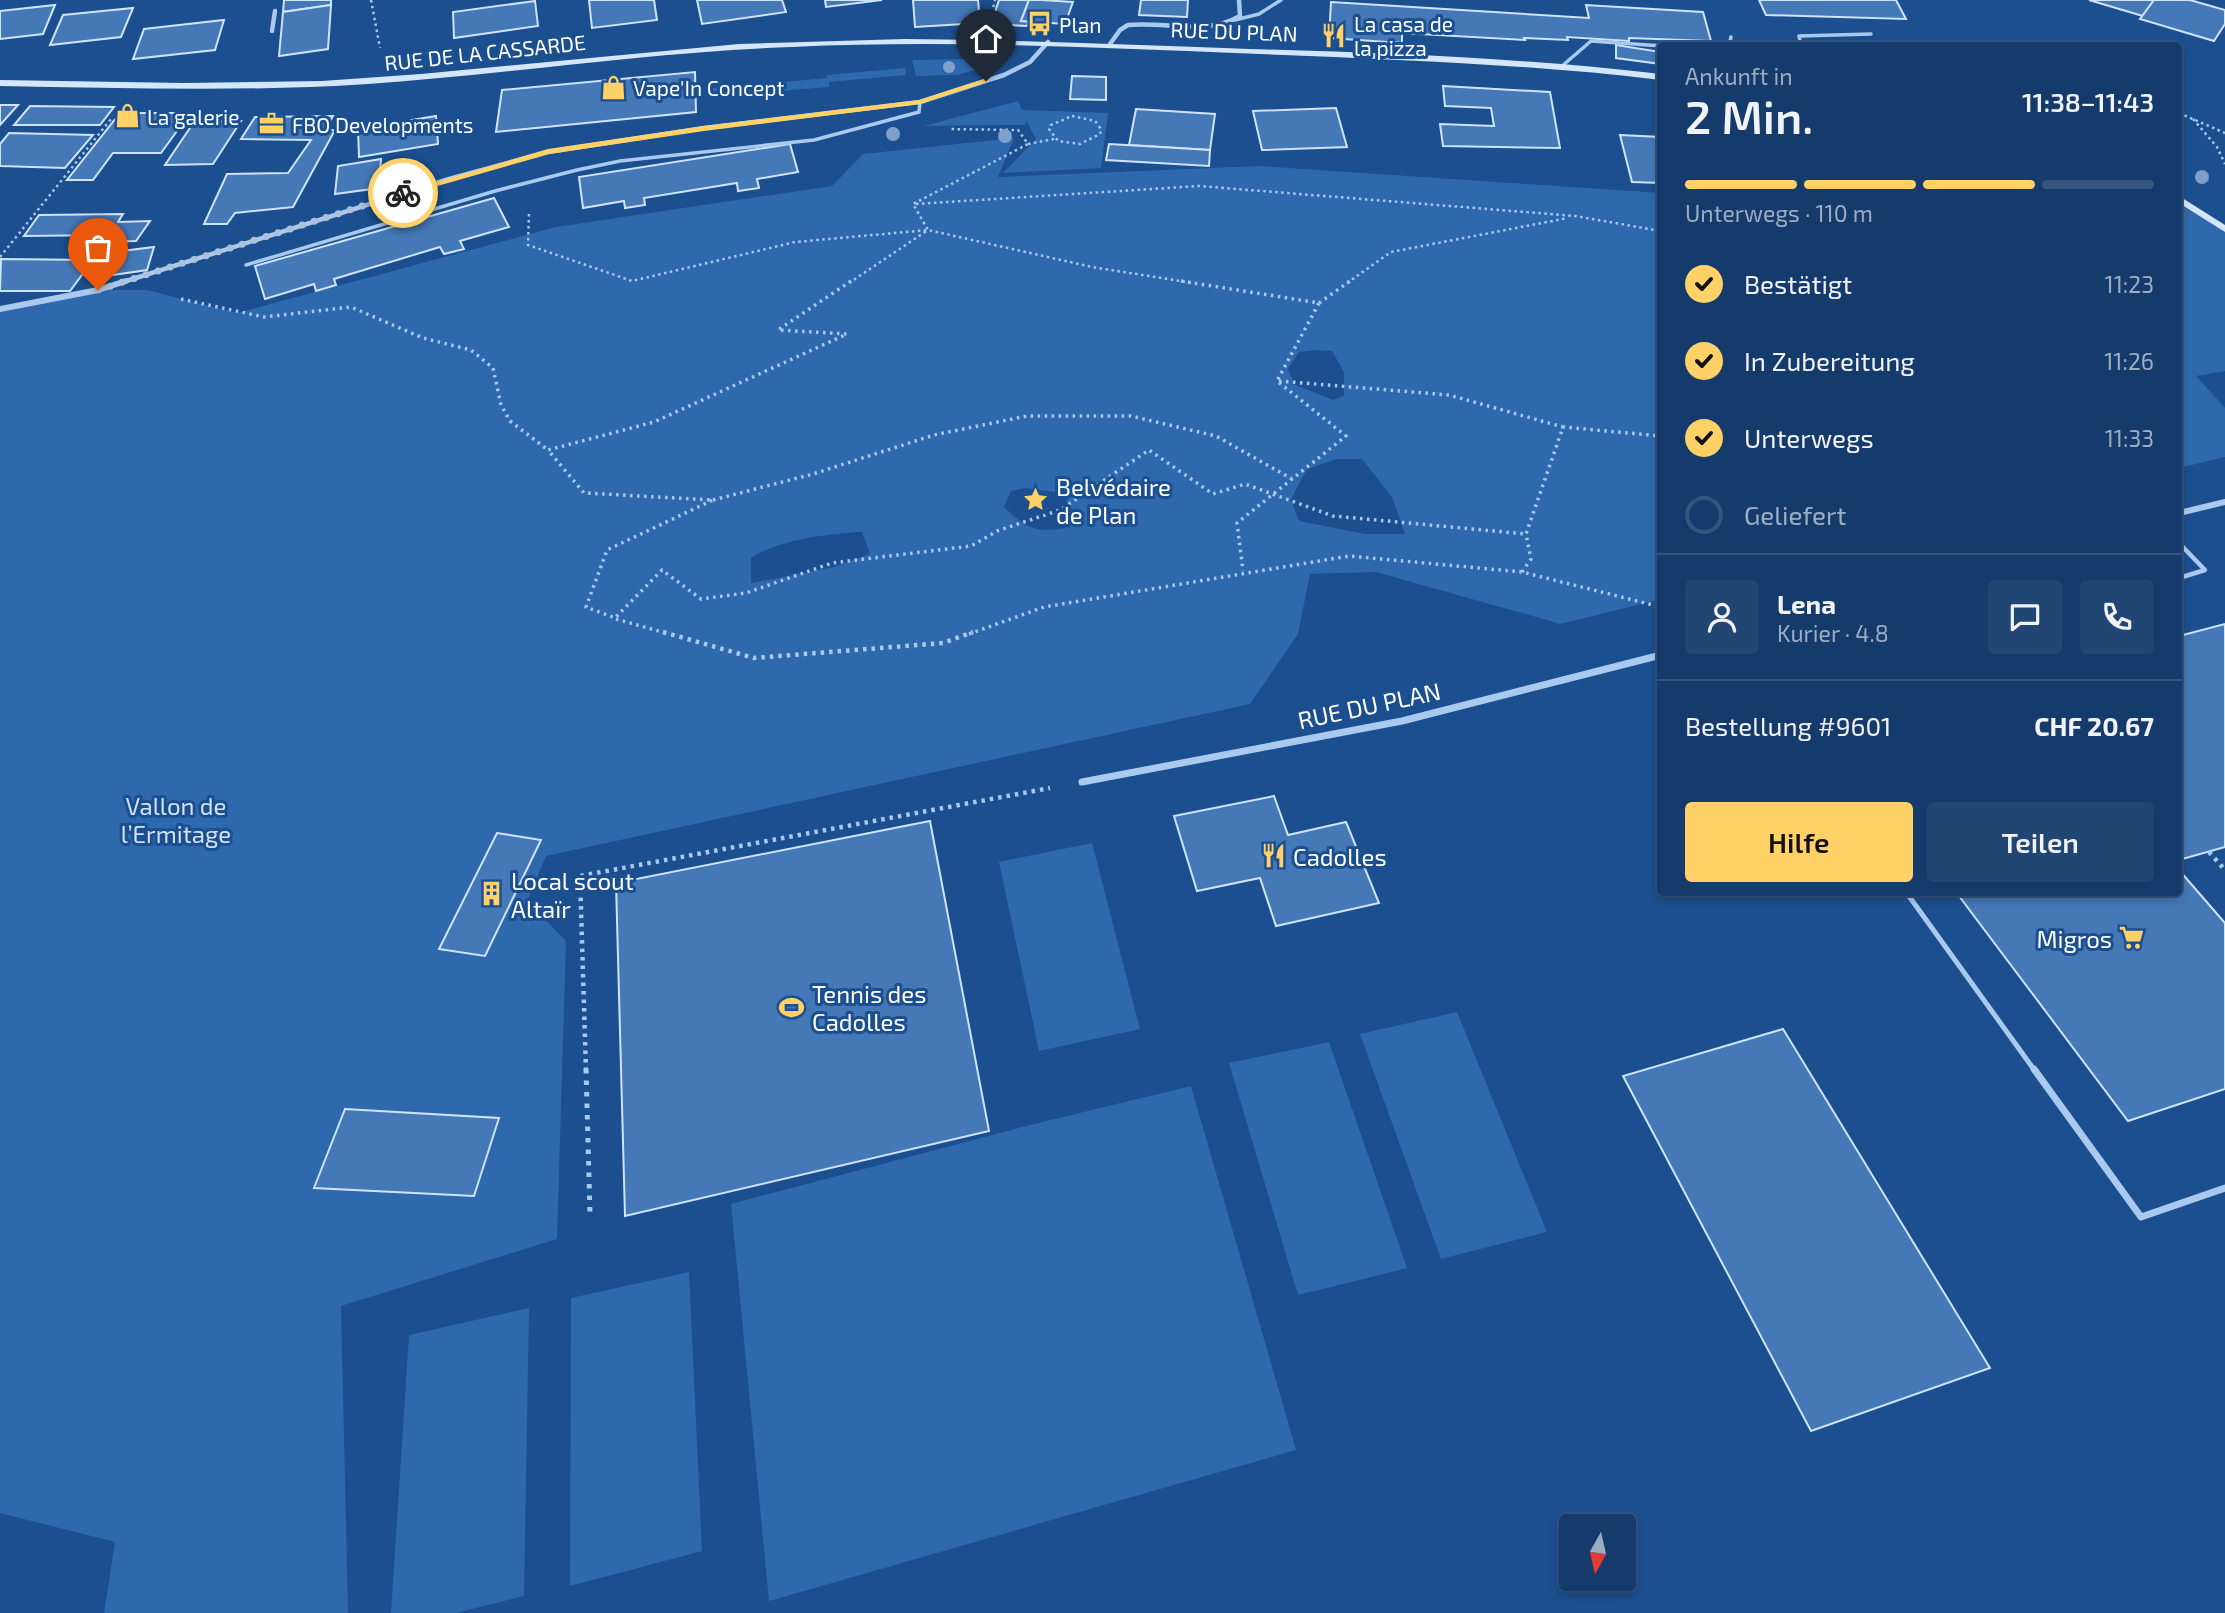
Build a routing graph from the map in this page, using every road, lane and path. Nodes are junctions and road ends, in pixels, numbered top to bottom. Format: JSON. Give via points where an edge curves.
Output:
{"nodes":[{"id":1,"x":371,"y":0,"type":"edge"},
{"id":2,"x":1239,"y":0,"type":"edge"},
{"id":3,"x":1280,"y":0,"type":"edge"},
{"id":4,"x":275,"y":10,"type":"dead end"},
{"id":5,"x":1235,"y":20,"type":"junction"},
{"id":6,"x":272,"y":31,"type":"dead end"},
{"id":7,"x":1871,"y":34,"type":"dead end"},
{"id":8,"x":1731,"y":37,"type":"dead end"},
{"id":9,"x":973,"y":41,"type":"joint"},
{"id":10,"x":1048,"y":42,"type":"junction"},
{"id":11,"x":1730,"y":42,"type":"edge"},
{"id":12,"x":1800,"y":42,"type":"edge"},
{"id":13,"x":1110,"y":44,"type":"junction"},
{"id":14,"x":1657,"y":46,"type":"edge"},
{"id":15,"x":381,"y":53,"type":"dead end"},
{"id":16,"x":1562,"y":66,"type":"junction"},
{"id":17,"x":1657,"y":77,"type":"edge"},
{"id":18,"x":0,"y":83,"type":"edge"},
{"id":19,"x":920,"y":102,"type":"junction"},
{"id":20,"x":117,"y":111,"type":"dead end"},
{"id":21,"x":2182,"y":114,"type":"edge"},
{"id":22,"x":2193,"y":119,"type":"junction"},
{"id":23,"x":937,"y":129,"type":"dead end"},
{"id":24,"x":2225,"y":133,"type":"edge"},
{"id":25,"x":1054,"y":139,"type":"junction"},
{"id":26,"x":1028,"y":144,"type":"junction"},
{"id":27,"x":2225,"y":164,"type":"edge"},
{"id":28,"x":530,"y":181,"type":"junction"},
{"id":29,"x":2182,"y":202,"type":"edge"},
{"id":30,"x":913,"y":204,"type":"junction"},
{"id":31,"x":1575,"y":216,"type":"junction"},
{"id":32,"x":2225,"y":229,"type":"edge"},
{"id":33,"x":928,"y":230,"type":"junction"},
{"id":34,"x":1657,"y":230,"type":"edge"},
{"id":35,"x":0,"y":257,"type":"edge"},
{"id":36,"x":246,"y":265,"type":"dead end"},
{"id":37,"x":1319,"y":303,"type":"junction"},
{"id":38,"x":0,"y":309,"type":"edge"},
{"id":39,"x":237,"y":313,"type":"dead end"},
{"id":40,"x":1278,"y":381,"type":"junction"},
{"id":41,"x":1563,"y":427,"type":"junction"},
{"id":42,"x":1657,"y":436,"type":"edge"},
{"id":43,"x":548,"y":450,"type":"junction"},
{"id":44,"x":1292,"y":478,"type":"junction"},
{"id":45,"x":1270,"y":495,"type":"junction"},
{"id":46,"x":713,"y":500,"type":"junction"},
{"id":47,"x":2225,"y":502,"type":"edge"},
{"id":48,"x":2182,"y":512,"type":"edge"},
{"id":49,"x":1526,"y":534,"type":"junction"},
{"id":50,"x":2182,"y":546,"type":"edge"},
{"id":51,"x":1243,"y":571,"type":"junction"},
{"id":52,"x":1522,"y":572,"type":"junction"},
{"id":53,"x":2182,"y":577,"type":"edge"},
{"id":54,"x":1657,"y":606,"type":"edge"},
{"id":55,"x":615,"y":618,"type":"junction"},
{"id":56,"x":1657,"y":656,"type":"edge"},
{"id":57,"x":1082,"y":782,"type":"joint"},
{"id":58,"x":2209,"y":852,"type":"dead end"},
{"id":59,"x":2225,"y":870,"type":"edge"},
{"id":60,"x":1909,"y":896,"type":"edge"},
{"id":61,"x":2225,"y":1188,"type":"edge"},
{"id":62,"x":590,"y":1214,"type":"dead end"}],
"edges":[{"from":1,"to":15,"type":"path"},
{"from":2,"to":5,"type":"street","via":[[1240,16]]},
{"from":3,"to":5,"type":"lane","via":[[1259,14]]},
{"from":4,"to":6,"type":"street"},
{"from":5,"to":13,"type":"street","via":[[1212,26],[1128,25]]},
{"from":7,"to":12,"type":"lane","via":[[1799,36]]},
{"from":8,"to":11,"type":"lane"},
{"from":9,"to":10,"type":"main road","name":"RUE DU PLAN"},
{"from":9,"to":18,"type":"main road","name":"RUE DE LA CASSARDE","via":[[699,49],[369,81],[254,86]]},
{"from":10,"to":13,"type":"main road","name":"RUE DU PLAN"},
{"from":10,"to":19,"type":"street","via":[[1030,62],[1004,75]]},
{"from":13,"to":16,"type":"main road","name":"RUE DU PLAN"},
{"from":14,"to":16,"type":"lane","via":[[1591,41]]},
{"from":16,"to":17,"type":"main road","name":"RUE DU PLAN"},
{"from":19,"to":28,"type":"lane","via":[[919,112],[814,140],[620,161]]},
{"from":19,"to":38,"type":"street","via":[[548,152],[98,290]]},
{"from":20,"to":35,"type":"path"},
{"from":21,"to":22,"type":"path"},
{"from":22,"to":24,"type":"path"},
{"from":22,"to":27,"type":"path"},
{"from":23,"to":26,"type":"path","via":[[1018,130]]},
{"from":25,"to":25,"type":"path","via":[[1049,129],[1063,117],[1089,118],[1101,129],[1097,138],[1084,144]]},
{"from":25,"to":26,"type":"path"},
{"from":26,"to":30,"type":"path"},
{"from":28,"to":33,"type":"path","via":[[528,245],[632,281],[795,242]]},
{"from":28,"to":36,"type":"lane"},
{"from":29,"to":32,"type":"main road"},
{"from":30,"to":31,"type":"path","via":[[1199,186]]},
{"from":30,"to":33,"type":"path"},
{"from":31,"to":34,"type":"path"},
{"from":31,"to":37,"type":"path","via":[[1391,252]]},
{"from":33,"to":37,"type":"path","via":[[1092,267]]},
{"from":33,"to":43,"type":"path","via":[[778,330],[847,334],[654,422]]},
{"from":37,"to":40,"type":"path"},
{"from":39,"to":43,"type":"path","via":[[264,317],[351,307],[423,338],[471,350],[493,368],[501,405],[510,421]]},
{"from":40,"to":41,"type":"path","via":[[1449,394]]},
{"from":40,"to":44,"type":"path","via":[[1346,436]]},
{"from":41,"to":42,"type":"path"},
{"from":41,"to":49,"type":"path"},
{"from":43,"to":46,"type":"path","via":[[584,493]]},
{"from":44,"to":45,"type":"path"},
{"from":44,"to":46,"type":"path","via":[[1204,433],[1131,416],[1027,416],[934,435]]},
{"from":45,"to":49,"type":"path","via":[[1333,516]]},
{"from":45,"to":51,"type":"path","via":[[1237,523]]},
{"from":45,"to":55,"type":"path","via":[[1245,484],[1213,494],[1149,450],[1060,510],[998,531],[971,546],[832,563],[747,593],[701,599],[663,570]]},
{"from":46,"to":55,"type":"path","via":[[607,550],[586,607]]},
{"from":47,"to":48,"type":"street"},
{"from":49,"to":52,"type":"path","via":[[1531,559]]},
{"from":50,"to":53,"type":"lane","via":[[2205,570]]},
{"from":51,"to":52,"type":"path","via":[[1349,556]]},
{"from":51,"to":55,"type":"path","via":[[1044,607],[943,643],[754,658]]},
{"from":52,"to":54,"type":"path"},
{"from":56,"to":57,"type":"street","name":"RUE DU PLAN","via":[[1402,722]]},
{"from":57,"to":62,"type":"path","via":[[580,876]]},
{"from":58,"to":59,"type":"path"},
{"from":60,"to":61,"type":"lane","via":[[2141,1217]]}]}
